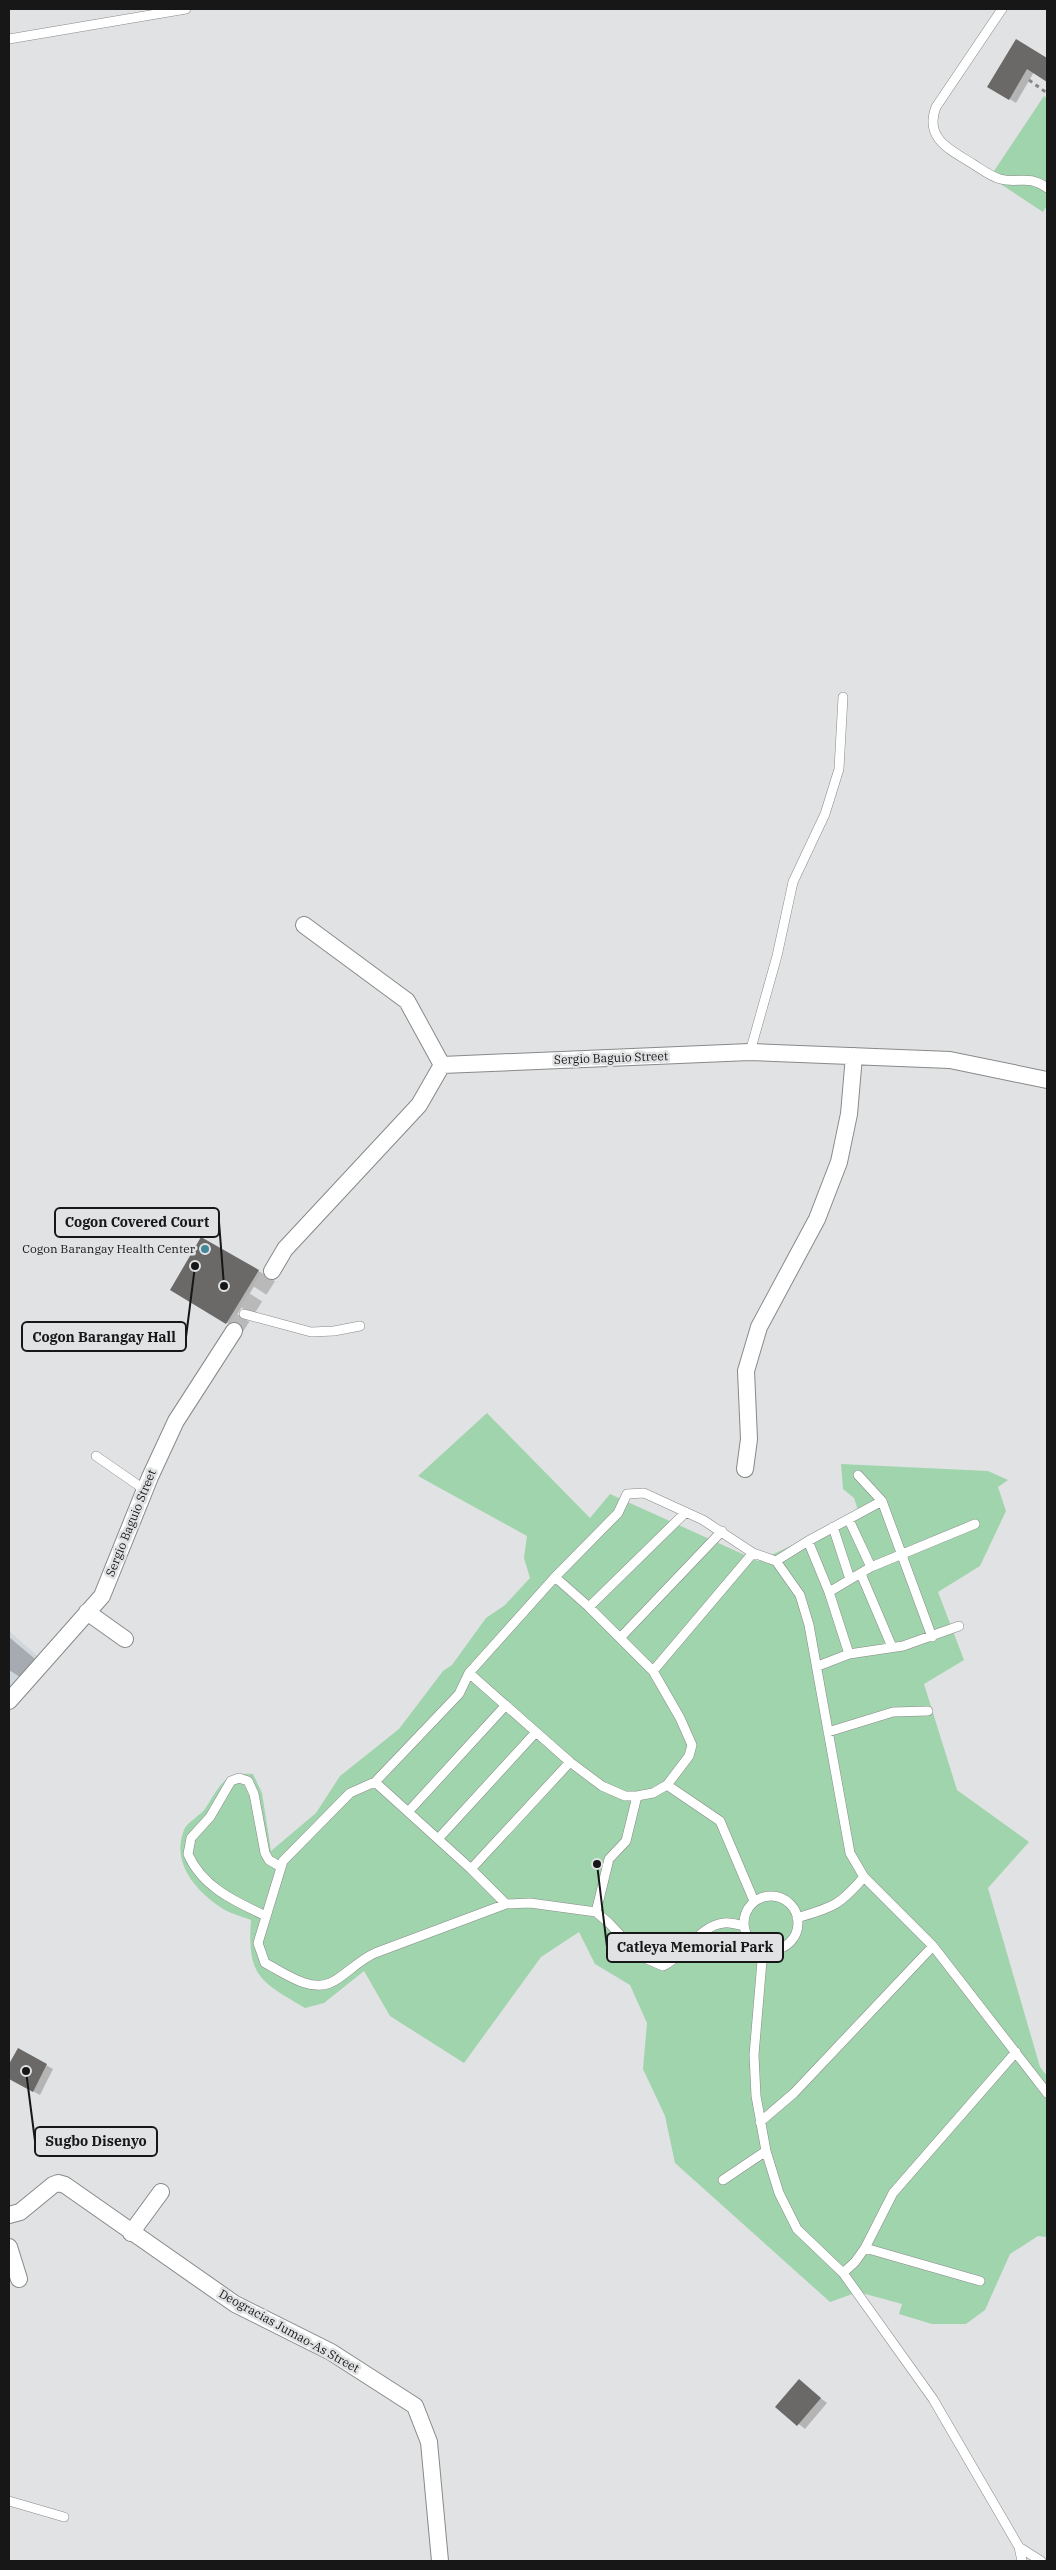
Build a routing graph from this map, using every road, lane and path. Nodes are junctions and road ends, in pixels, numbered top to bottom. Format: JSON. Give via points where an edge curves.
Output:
{"nodes":[{"id":1,"x":186,"y":9,"type":"edge"},
{"id":2,"x":1002,"y":9,"type":"edge"},
{"id":3,"x":9,"y":39,"type":"edge"},
{"id":4,"x":1028,"y":80,"type":"dead end"},
{"id":5,"x":1047,"y":93,"type":"edge"},
{"id":6,"x":1047,"y":188,"type":"edge"},
{"id":7,"x":843,"y":697,"type":"dead end"},
{"id":8,"x":304,"y":925,"type":"dead end"},
{"id":9,"x":750,"y":1052,"type":"junction"},
{"id":10,"x":854,"y":1056,"type":"junction"},
{"id":11,"x":442,"y":1064,"type":"junction"},
{"id":12,"x":1047,"y":1080,"type":"edge"},
{"id":13,"x":272,"y":1271,"type":"tunnel mouth"},
{"id":14,"x":244,"y":1314,"type":"dead end"},
{"id":15,"x":360,"y":1326,"type":"dead end"},
{"id":16,"x":234,"y":1331,"type":"tunnel mouth"},
{"id":17,"x":96,"y":1456,"type":"dead end"},
{"id":18,"x":745,"y":1469,"type":"dead end"},
{"id":19,"x":858,"y":1475,"type":"dead end"},
{"id":20,"x":145,"y":1490,"type":"junction"},
{"id":21,"x":882,"y":1501,"type":"junction"},
{"id":22,"x":685,"y":1513,"type":"junction"},
{"id":23,"x":849,"y":1520,"type":"junction"},
{"id":24,"x":976,"y":1524,"type":"dead end"},
{"id":25,"x":833,"y":1528,"type":"junction"},
{"id":26,"x":722,"y":1531,"type":"junction"},
{"id":27,"x":808,"y":1541,"type":"junction"},
{"id":28,"x":753,"y":1553,"type":"junction"},
{"id":29,"x":902,"y":1556,"type":"junction"},
{"id":30,"x":776,"y":1561,"type":"junction"},
{"id":31,"x":871,"y":1567,"type":"junction"},
{"id":32,"x":861,"y":1574,"type":"junction"},
{"id":33,"x":555,"y":1577,"type":"junction"},
{"id":34,"x":850,"y":1579,"type":"junction"},
{"id":35,"x":829,"y":1592,"type":"junction"},
{"id":36,"x":589,"y":1607,"type":"junction"},
{"id":37,"x":87,"y":1612,"type":"junction"},
{"id":38,"x":959,"y":1626,"type":"dead end"},
{"id":39,"x":932,"y":1637,"type":"junction"},
{"id":40,"x":620,"y":1638,"type":"junction"},
{"id":41,"x":125,"y":1639,"type":"dead end"},
{"id":42,"x":892,"y":1647,"type":"junction"},
{"id":43,"x":849,"y":1654,"type":"junction"},
{"id":44,"x":818,"y":1666,"type":"junction"},
{"id":45,"x":653,"y":1671,"type":"junction"},
{"id":46,"x":469,"y":1673,"type":"junction"},
{"id":47,"x":9,"y":1701,"type":"edge"},
{"id":48,"x":506,"y":1705,"type":"junction"},
{"id":49,"x":928,"y":1711,"type":"dead end"},
{"id":50,"x":536,"y":1732,"type":"junction"},
{"id":51,"x":828,"y":1732,"type":"junction"},
{"id":52,"x":570,"y":1762,"type":"junction"},
{"id":53,"x":375,"y":1782,"type":"junction"},
{"id":54,"x":667,"y":1786,"type":"junction"},
{"id":55,"x":637,"y":1796,"type":"junction"},
{"id":56,"x":408,"y":1812,"type":"junction"},
{"id":57,"x":438,"y":1839,"type":"junction"},
{"id":58,"x":282,"y":1867,"type":"junction"},
{"id":59,"x":471,"y":1869,"type":"junction"},
{"id":60,"x":864,"y":1877,"type":"junction"},
{"id":61,"x":754,"y":1901,"type":"junction"},
{"id":62,"x":506,"y":1904,"type":"junction"},
{"id":63,"x":596,"y":1912,"type":"junction"},
{"id":64,"x":266,"y":1916,"type":"junction"},
{"id":65,"x":797,"y":1918,"type":"junction"},
{"id":66,"x":744,"y":1926,"type":"junction"},
{"id":67,"x":933,"y":1946,"type":"junction"},
{"id":68,"x":763,"y":1949,"type":"junction"},
{"id":69,"x":1016,"y":2052,"type":"junction"},
{"id":70,"x":1047,"y":2093,"type":"edge"},
{"id":71,"x":760,"y":2122,"type":"junction"},
{"id":72,"x":766,"y":2151,"type":"junction"},
{"id":73,"x":723,"y":2180,"type":"dead end"},
{"id":74,"x":161,"y":2192,"type":"dead end"},
{"id":75,"x":9,"y":2215,"type":"edge"},
{"id":76,"x":131,"y":2233,"type":"junction"},
{"id":77,"x":9,"y":2247,"type":"edge"},
{"id":78,"x":865,"y":2248,"type":"junction"},
{"id":79,"x":844,"y":2273,"type":"junction"},
{"id":80,"x":19,"y":2280,"type":"dead end"},
{"id":81,"x":980,"y":2281,"type":"dead end"},
{"id":82,"x":9,"y":2500,"type":"edge"},
{"id":83,"x":64,"y":2517,"type":"dead end"},
{"id":84,"x":1019,"y":2547,"type":"junction"},
{"id":85,"x":440,"y":2561,"type":"edge"},
{"id":86,"x":1022,"y":2561,"type":"edge"},
{"id":87,"x":1041,"y":2561,"type":"edge"}],
"edges":[{"from":1,"to":3,"type":"lane"},
{"from":2,"to":6,"type":"lane","via":[[936,106],[932,125],[948,149],[992,175],[1003,179],[1030,178]]},
{"from":4,"to":5,"type":"path"},
{"from":7,"to":9,"type":"lane","via":[[839,769],[826,814],[793,882],[777,956]]},
{"from":8,"to":11,"type":"street","via":[[407,1002]]},
{"from":9,"to":10,"type":"street","name":"Sergio Baguio Street"},
{"from":9,"to":11,"type":"street","name":"Sergio Baguio Street"},
{"from":10,"to":12,"type":"street","name":"Sergio Baguio Street","via":[[950,1060]]},
{"from":10,"to":18,"type":"street","via":[[849,1114],[839,1162],[817,1219],[759,1327],[746,1371],[749,1439]]},
{"from":11,"to":13,"type":"street","via":[[419,1105],[285,1249]]},
{"from":14,"to":15,"type":"lane","via":[[311,1332],[334,1332]]},
{"from":16,"to":20,"type":"street","name":"Sergio Baguio Street","via":[[176,1422]]},
{"from":17,"to":20,"type":"lane"},
{"from":19,"to":21,"type":"lane"},
{"from":20,"to":37,"type":"street","name":"Sergio Baguio Street","via":[[102,1596]]},
{"from":21,"to":23,"type":"lane"},
{"from":21,"to":29,"type":"lane"},
{"from":22,"to":26,"type":"lane"},
{"from":22,"to":33,"type":"lane","via":[[644,1493],[626,1494],[618,1513]]},
{"from":22,"to":36,"type":"lane"},
{"from":23,"to":25,"type":"lane"},
{"from":23,"to":31,"type":"lane"},
{"from":24,"to":29,"type":"lane"},
{"from":25,"to":27,"type":"lane"},
{"from":25,"to":34,"type":"lane"},
{"from":26,"to":28,"type":"lane"},
{"from":26,"to":40,"type":"lane"},
{"from":27,"to":30,"type":"lane"},
{"from":27,"to":35,"type":"lane"},
{"from":28,"to":30,"type":"lane"},
{"from":28,"to":45,"type":"lane"},
{"from":29,"to":31,"type":"lane"},
{"from":29,"to":39,"type":"lane"},
{"from":30,"to":44,"type":"lane","via":[[806,1610]]},
{"from":31,"to":32,"type":"lane"},
{"from":32,"to":34,"type":"lane"},
{"from":32,"to":42,"type":"lane"},
{"from":33,"to":36,"type":"lane"},
{"from":33,"to":46,"type":"lane"},
{"from":34,"to":35,"type":"lane"},
{"from":35,"to":43,"type":"lane"},
{"from":36,"to":40,"type":"lane"},
{"from":37,"to":41,"type":"street"},
{"from":37,"to":47,"type":"street","name":"Sergio Baguio Street"},
{"from":38,"to":39,"type":"lane"},
{"from":39,"to":42,"type":"lane"},
{"from":40,"to":45,"type":"lane"},
{"from":42,"to":43,"type":"lane"},
{"from":43,"to":44,"type":"lane"},
{"from":44,"to":51,"type":"lane"},
{"from":45,"to":54,"type":"lane","via":[[684,1724],[692,1746],[689,1756]]},
{"from":46,"to":48,"type":"lane"},
{"from":46,"to":53,"type":"lane","via":[[459,1694]]},
{"from":48,"to":50,"type":"lane"},
{"from":48,"to":56,"type":"lane"},
{"from":49,"to":51,"type":"lane","via":[[893,1712]]},
{"from":50,"to":52,"type":"lane"},
{"from":50,"to":57,"type":"lane"},
{"from":51,"to":60,"type":"lane","via":[[850,1854]]},
{"from":52,"to":55,"type":"lane","via":[[602,1786],[624,1796]]},
{"from":52,"to":59,"type":"lane"},
{"from":53,"to":56,"type":"lane"},
{"from":53,"to":58,"type":"lane","via":[[350,1793],[283,1861]]},
{"from":54,"to":55,"type":"lane"},
{"from":54,"to":61,"type":"lane","via":[[720,1821]]},
{"from":55,"to":63,"type":"lane","via":[[626,1841],[609,1859]]},
{"from":56,"to":57,"type":"lane"},
{"from":57,"to":59,"type":"lane"},
{"from":58,"to":64,"type":"lane"},
{"from":58,"to":64,"type":"lane","via":[[265,1854],[254,1794],[248,1781],[238,1778],[231,1781],[210,1817],[191,1838],[188,1854],[204,1878],[228,1898]]},
{"from":59,"to":62,"type":"lane"},
{"from":60,"to":65,"type":"lane","via":[[847,1897],[828,1908]]},
{"from":60,"to":67,"type":"lane"},
{"from":61,"to":65,"type":"lane","via":[[767,1896],[780,1898],[791,1906]]},
{"from":61,"to":66,"type":"lane","via":[[746,1912]]},
{"from":62,"to":63,"type":"lane"},
{"from":62,"to":64,"type":"lane","via":[[360,1959],[330,1983],[312,1986],[265,1963],[258,1943]]},
{"from":63,"to":66,"type":"lane","via":[[640,1956],[663,1966],[673,1961],[703,1932],[724,1923]]},
{"from":65,"to":68,"type":"lane","via":[[796,1932],[789,1943],[777,1949]]},
{"from":66,"to":68,"type":"lane","via":[[747,1936]]},
{"from":67,"to":69,"type":"lane"},
{"from":67,"to":71,"type":"lane","via":[[794,2093]]},
{"from":68,"to":71,"type":"lane","via":[[754,2055]]},
{"from":69,"to":70,"type":"lane"},
{"from":69,"to":78,"type":"lane","via":[[893,2193]]},
{"from":71,"to":72,"type":"lane"},
{"from":72,"to":73,"type":"lane"},
{"from":72,"to":79,"type":"lane","via":[[779,2193],[797,2230]]},
{"from":74,"to":76,"type":"street"},
{"from":75,"to":76,"type":"street","name":"Deogracias Jumao-As Street","via":[[20,2212],[58,2182]]},
{"from":76,"to":85,"type":"street","name":"Deogracias Jumao-As Street","via":[[235,2304],[331,2352],[415,2406],[429,2442]]},
{"from":77,"to":80,"type":"street"},
{"from":78,"to":79,"type":"lane"},
{"from":78,"to":81,"type":"lane"},
{"from":79,"to":84,"type":"lane","via":[[934,2399]]},
{"from":82,"to":83,"type":"lane"},
{"from":84,"to":86,"type":"lane"},
{"from":84,"to":87,"type":"lane"}]}
